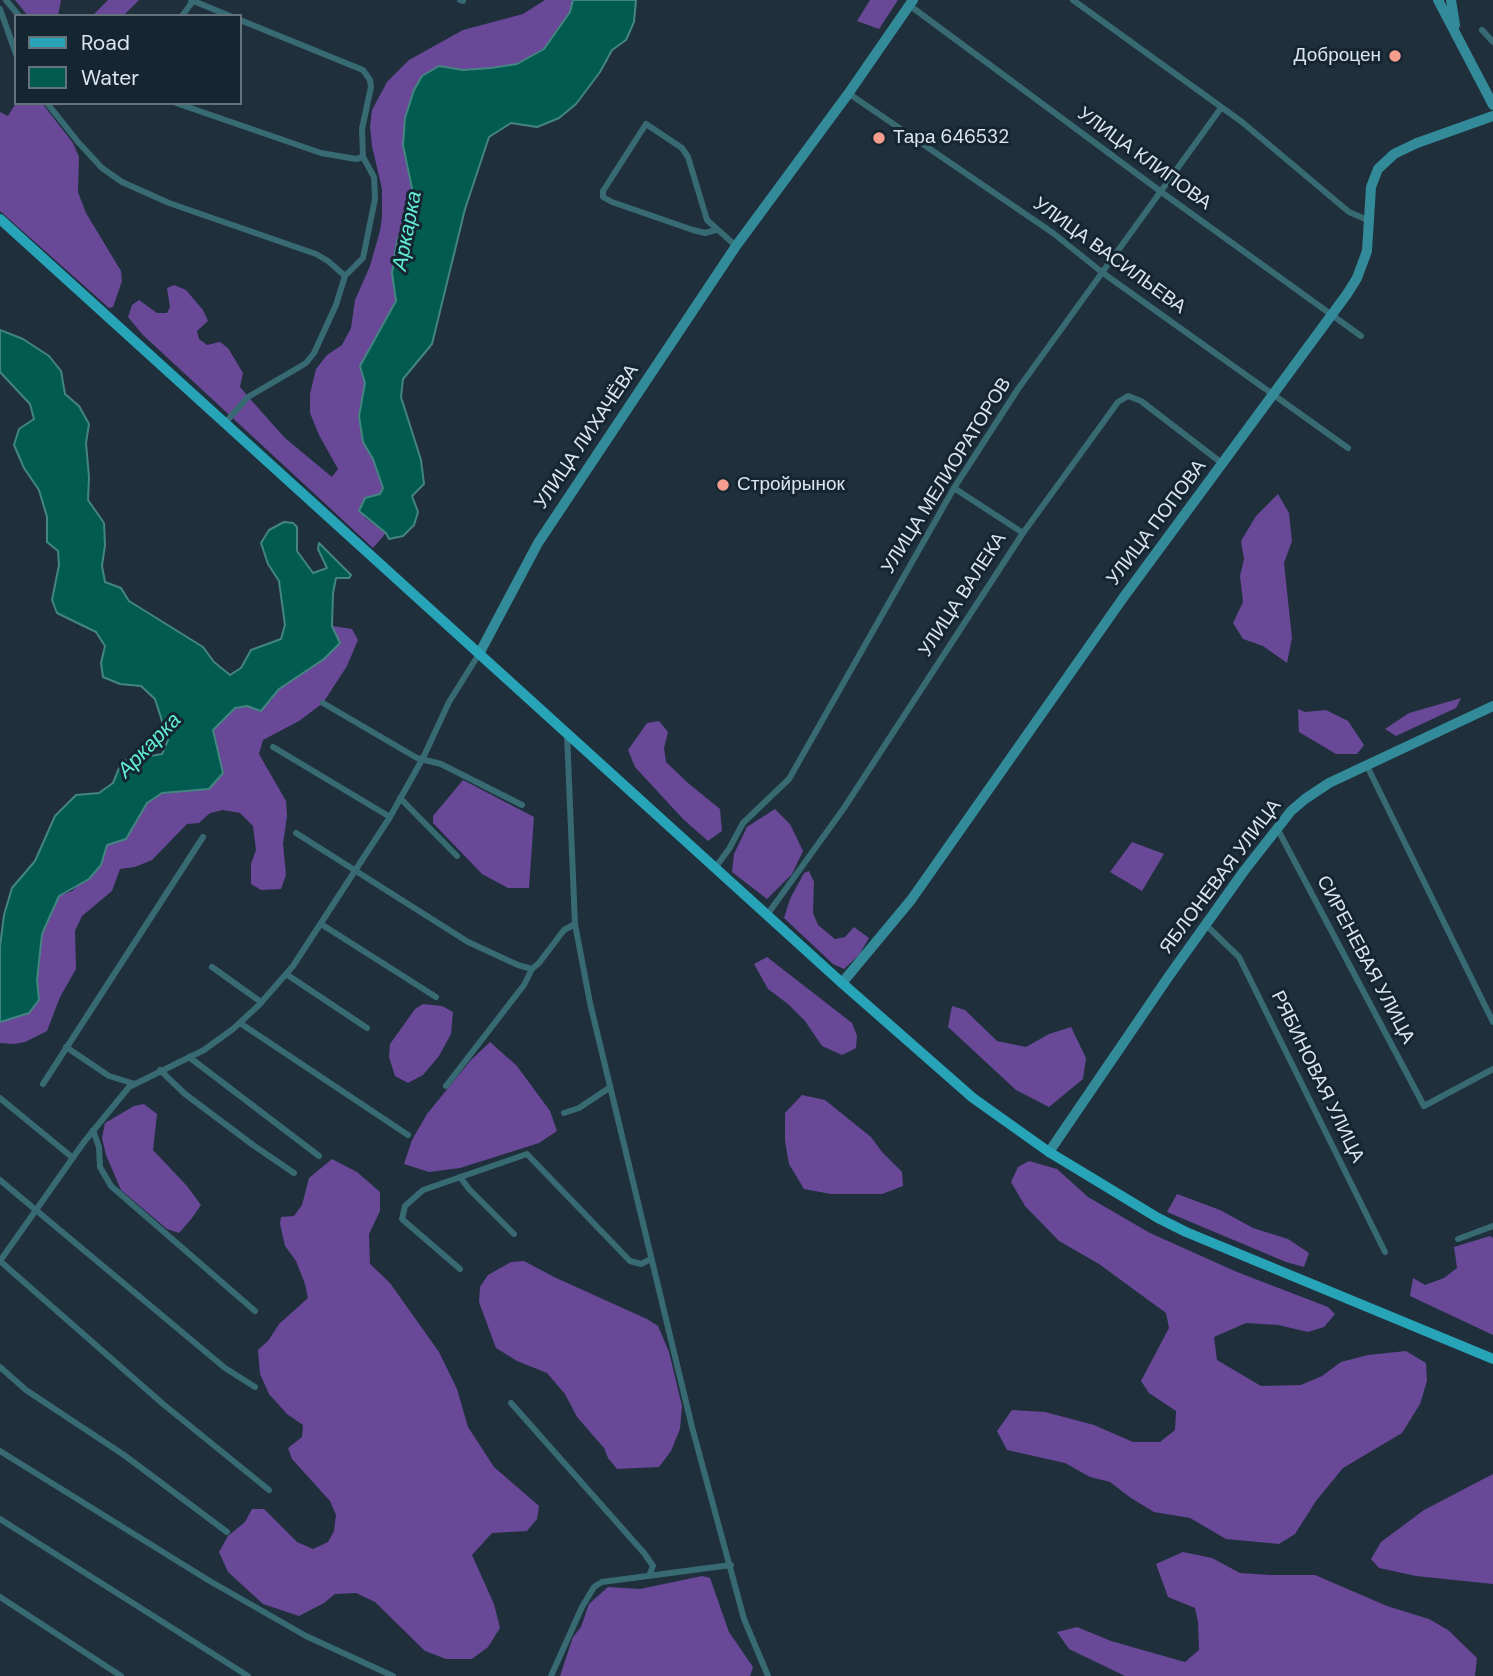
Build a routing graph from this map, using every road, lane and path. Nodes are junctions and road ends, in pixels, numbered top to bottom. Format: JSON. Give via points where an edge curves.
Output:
{"nodes":[{"id":1,"x":6,"y":0,"type":"edge"},
{"id":2,"x":192,"y":0,"type":"edge"},
{"id":3,"x":1073,"y":0,"type":"edge"},
{"id":4,"x":1437,"y":0,"type":"edge"},
{"id":5,"x":1451,"y":0,"type":"edge"},
{"id":6,"x":911,"y":2,"type":"edge"},
{"id":7,"x":0,"y":9,"type":"edge"},
{"id":8,"x":17,"y":14,"type":"edge"},
{"id":9,"x":225,"y":14,"type":"edge"},
{"id":10,"x":242,"y":21,"type":"edge"},
{"id":11,"x":1482,"y":30,"type":"dead end"},
{"id":12,"x":1458,"y":39,"type":"junction"},
{"id":13,"x":1493,"y":42,"type":"edge"},
{"id":14,"x":14,"y":49,"type":"edge"},
{"id":15,"x":848,"y":93,"type":"junction"},
{"id":16,"x":1493,"y":104,"type":"edge"},
{"id":17,"x":49,"y":105,"type":"edge"},
{"id":18,"x":182,"y":105,"type":"edge"},
{"id":19,"x":1221,"y":108,"type":"junction"},
{"id":20,"x":1493,"y":116,"type":"edge"},
{"id":21,"x":363,"y":157,"type":"junction"},
{"id":22,"x":1160,"y":191,"type":"junction"},
{"id":23,"x":0,"y":219,"type":"edge"},
{"id":24,"x":1370,"y":221,"type":"junction"},
{"id":25,"x":716,"y":230,"type":"junction"},
{"id":26,"x":736,"y":246,"type":"junction"},
{"id":27,"x":1102,"y":272,"type":"junction"},
{"id":28,"x":345,"y":276,"type":"junction"},
{"id":29,"x":1331,"y":314,"type":"junction"},
{"id":30,"x":1361,"y":336,"type":"dead end"},
{"id":31,"x":1272,"y":394,"type":"junction"},
{"id":32,"x":225,"y":424,"type":"junction"},
{"id":33,"x":1348,"y":448,"type":"dead end"},
{"id":34,"x":1223,"y":464,"type":"junction"},
{"id":35,"x":954,"y":488,"type":"junction"},
{"id":36,"x":1023,"y":533,"type":"junction"},
{"id":37,"x":479,"y":654,"type":"junction"},
{"id":38,"x":323,"y":703,"type":"dead end"},
{"id":39,"x":1493,"y":706,"type":"edge"},
{"id":40,"x":567,"y":734,"type":"junction"},
{"id":41,"x":273,"y":747,"type":"dead end"},
{"id":42,"x":423,"y":758,"type":"junction"},
{"id":43,"x":1366,"y":764,"type":"junction"},
{"id":44,"x":400,"y":798,"type":"junction"},
{"id":45,"x":522,"y":805,"type":"dead end"},
{"id":46,"x":390,"y":817,"type":"junction"},
{"id":47,"x":1277,"y":828,"type":"junction"},
{"id":48,"x":296,"y":833,"type":"dead end"},
{"id":49,"x":203,"y":837,"type":"dead end"},
{"id":50,"x":457,"y":856,"type":"dead end"},
{"id":51,"x":715,"y":868,"type":"junction"},
{"id":52,"x":356,"y":870,"type":"junction"},
{"id":53,"x":767,"y":915,"type":"junction"},
{"id":54,"x":321,"y":924,"type":"junction"},
{"id":55,"x":575,"y":924,"type":"junction"},
{"id":56,"x":1206,"y":925,"type":"junction"},
{"id":57,"x":212,"y":967,"type":"dead end"},
{"id":58,"x":532,"y":969,"type":"junction"},
{"id":59,"x":286,"y":974,"type":"junction"},
{"id":60,"x":842,"y":983,"type":"junction"},
{"id":61,"x":436,"y":996,"type":"dead end"},
{"id":62,"x":1493,"y":996,"type":"edge"},
{"id":63,"x":1483,"y":1000,"type":"junction"},
{"id":64,"x":261,"y":1002,"type":"junction"},
{"id":65,"x":1493,"y":1022,"type":"edge"},
{"id":66,"x":240,"y":1023,"type":"junction"},
{"id":67,"x":367,"y":1027,"type":"dead end"},
{"id":68,"x":66,"y":1047,"type":"junction"},
{"id":69,"x":189,"y":1057,"type":"junction"},
{"id":70,"x":1493,"y":1069,"type":"edge"},
{"id":71,"x":160,"y":1070,"type":"junction"},
{"id":72,"x":43,"y":1084,"type":"dead end"},
{"id":73,"x":135,"y":1084,"type":"junction"},
{"id":74,"x":446,"y":1086,"type":"dead end"},
{"id":75,"x":609,"y":1088,"type":"junction"},
{"id":76,"x":0,"y":1098,"type":"edge"},
{"id":77,"x":564,"y":1113,"type":"dead end"},
{"id":78,"x":93,"y":1130,"type":"junction"},
{"id":79,"x":408,"y":1135,"type":"dead end"},
{"id":80,"x":1049,"y":1152,"type":"junction"},
{"id":81,"x":319,"y":1156,"type":"dead end"},
{"id":82,"x":73,"y":1158,"type":"junction"},
{"id":83,"x":294,"y":1173,"type":"dead end"},
{"id":84,"x":460,"y":1177,"type":"junction"},
{"id":85,"x":0,"y":1180,"type":"edge"},
{"id":86,"x":37,"y":1209,"type":"junction"},
{"id":87,"x":1493,"y":1226,"type":"edge"},
{"id":88,"x":514,"y":1234,"type":"dead end"},
{"id":89,"x":1458,"y":1239,"type":"dead end"},
{"id":90,"x":1385,"y":1252,"type":"dead end"},
{"id":91,"x":651,"y":1259,"type":"junction"},
{"id":92,"x":0,"y":1261,"type":"edge"},
{"id":93,"x":460,"y":1269,"type":"dead end"},
{"id":94,"x":255,"y":1311,"type":"dead end"},
{"id":95,"x":1493,"y":1359,"type":"edge"},
{"id":96,"x":0,"y":1367,"type":"edge"},
{"id":97,"x":254,"y":1387,"type":"dead end"},
{"id":98,"x":511,"y":1404,"type":"dead end"},
{"id":99,"x":0,"y":1451,"type":"edge"},
{"id":100,"x":269,"y":1490,"type":"dead end"},
{"id":101,"x":0,"y":1519,"type":"edge"},
{"id":102,"x":227,"y":1532,"type":"dead end"},
{"id":103,"x":731,"y":1565,"type":"junction"},
{"id":104,"x":649,"y":1576,"type":"junction"},
{"id":105,"x":0,"y":1597,"type":"edge"},
{"id":106,"x":121,"y":1676,"type":"edge"},
{"id":107,"x":248,"y":1676,"type":"edge"},
{"id":108,"x":393,"y":1676,"type":"edge"},
{"id":109,"x":551,"y":1676,"type":"edge"},
{"id":110,"x":768,"y":1676,"type":"edge"}],
"edges":[{"from":1,"to":8,"type":"street"},
{"from":2,"to":9,"type":"street"},
{"from":3,"to":19,"type":"street"},
{"from":4,"to":12,"type":"street"},
{"from":5,"to":12,"type":"street"},
{"from":6,"to":15,"type":"street","name":"УЛИЦА ЛИХАЧЁВА"},
{"from":6,"to":22,"type":"street","name":"УЛИЦА КЛИПОВА"},
{"from":7,"to":14,"type":"street"},
{"from":10,"to":21,"type":"street","via":[[363,69],[371,87],[362,130]]},
{"from":11,"to":13,"type":"street"},
{"from":12,"to":16,"type":"street"},
{"from":15,"to":26,"type":"street","name":"УЛИЦА ЛИХАЧЁВА"},
{"from":15,"to":27,"type":"street","name":"УЛИЦА ВАСИЛЬЕВА","via":[[1053,233]]},
{"from":17,"to":28,"type":"street","via":[[94,159],[122,182],[316,254]]},
{"from":18,"to":21,"type":"street","via":[[321,153]]},
{"from":19,"to":22,"type":"street","name":"УЛИЦА МЕЛИОРАТОРОВ"},
{"from":19,"to":24,"type":"street","via":[[1349,212]]},
{"from":20,"to":24,"type":"street","name":"УЛИЦА ПОПОВА","via":[[1417,143],[1386,160],[1371,187]]},
{"from":21,"to":28,"type":"street","via":[[374,177],[375,200],[363,258]]},
{"from":22,"to":27,"type":"street","name":"УЛИЦА МЕЛИОРАТОРОВ"},
{"from":22,"to":29,"type":"street","name":"УЛИЦА КЛИПОВА"},
{"from":23,"to":32,"type":"main road"},
{"from":24,"to":29,"type":"street","name":"УЛИЦА ПОПОВА","via":[[1367,251],[1357,278]]},
{"from":25,"to":25,"type":"street","via":[[707,220],[688,157],[646,124],[603,197],[693,230]]},
{"from":25,"to":26,"type":"street"},
{"from":26,"to":37,"type":"street","name":"УЛИЦА ЛИХАЧЁВА","via":[[538,543]]},
{"from":27,"to":31,"type":"street","name":"УЛИЦА ВАСИЛЬЕВА"},
{"from":27,"to":35,"type":"street","name":"УЛИЦА МЕЛИОРАТОРОВ"},
{"from":28,"to":32,"type":"street","via":[[320,341],[306,363],[248,397]]},
{"from":29,"to":30,"type":"street","name":"УЛИЦА КЛИПОВА"},
{"from":29,"to":31,"type":"street","name":"УЛИЦА ПОПОВА"},
{"from":31,"to":33,"type":"street","name":"УЛИЦА ВАСИЛЬЕВА"},
{"from":31,"to":34,"type":"street","name":"УЛИЦА ПОПОВА"},
{"from":32,"to":37,"type":"main road"},
{"from":34,"to":36,"type":"street","name":"УЛИЦА ВАЛЕКА","via":[[1141,401],[1128,396],[1118,402]]},
{"from":34,"to":60,"type":"street","name":"УЛИЦА ПОПОВА","via":[[911,900]]},
{"from":35,"to":36,"type":"street"},
{"from":35,"to":51,"type":"street","name":"УЛИЦА МЕЛИОРАТОРОВ","via":[[789,779],[743,823]]},
{"from":36,"to":53,"type":"street","name":"УЛИЦА ВАЛЕКА","via":[[845,808]]},
{"from":37,"to":40,"type":"main road"},
{"from":37,"to":42,"type":"street","via":[[449,702]]},
{"from":38,"to":42,"type":"street"},
{"from":39,"to":43,"type":"street","name":"ЯБЛОНЕВАЯ УЛИЦА"},
{"from":40,"to":51,"type":"main road"},
{"from":40,"to":55,"type":"street"},
{"from":41,"to":46,"type":"street"},
{"from":42,"to":44,"type":"street"},
{"from":42,"to":45,"type":"street"},
{"from":43,"to":47,"type":"street","name":"ЯБЛОНЕВАЯ УЛИЦА","via":[[1304,799]]},
{"from":43,"to":63,"type":"street"},
{"from":44,"to":46,"type":"street"},
{"from":44,"to":50,"type":"street"},
{"from":46,"to":52,"type":"street"},
{"from":47,"to":56,"type":"street","name":"ЯБЛОНЕВАЯ УЛИЦА"},
{"from":47,"to":70,"type":"street","name":"СИРЕНЕВАЯ УЛИЦА","via":[[1424,1106]]},
{"from":48,"to":52,"type":"street"},
{"from":49,"to":68,"type":"street"},
{"from":51,"to":53,"type":"main road"},
{"from":52,"to":54,"type":"street"},
{"from":52,"to":58,"type":"street","via":[[468,942]]},
{"from":53,"to":60,"type":"main road"},
{"from":54,"to":59,"type":"street"},
{"from":54,"to":61,"type":"street"},
{"from":55,"to":58,"type":"street","via":[[564,930]]},
{"from":55,"to":75,"type":"street"},
{"from":56,"to":80,"type":"street","name":"ЯБЛОНЕВАЯ УЛИЦА"},
{"from":56,"to":90,"type":"street","name":"РЯБИНОВАЯ УЛИЦА","via":[[1240,957]]},
{"from":57,"to":64,"type":"street"},
{"from":58,"to":74,"type":"street"},
{"from":59,"to":64,"type":"street"},
{"from":59,"to":67,"type":"street"},
{"from":60,"to":80,"type":"main road","via":[[964,1091]]},
{"from":62,"to":63,"type":"street"},
{"from":63,"to":65,"type":"street"},
{"from":64,"to":66,"type":"street"},
{"from":66,"to":69,"type":"street"},
{"from":66,"to":79,"type":"street"},
{"from":68,"to":72,"type":"street"},
{"from":68,"to":73,"type":"street","via":[[90,1066]]},
{"from":69,"to":71,"type":"street"},
{"from":69,"to":81,"type":"street"},
{"from":71,"to":73,"type":"street"},
{"from":71,"to":83,"type":"street","via":[[185,1094]]},
{"from":73,"to":78,"type":"street"},
{"from":75,"to":77,"type":"street"},
{"from":75,"to":91,"type":"street"},
{"from":76,"to":82,"type":"street"},
{"from":78,"to":82,"type":"street"},
{"from":78,"to":94,"type":"street","via":[[100,1167],[111,1186]]},
{"from":80,"to":95,"type":"main road","via":[[1186,1232]]},
{"from":82,"to":86,"type":"street"},
{"from":84,"to":88,"type":"street"},
{"from":84,"to":91,"type":"street","via":[[527,1154],[630,1262],[641,1264]]},
{"from":84,"to":93,"type":"street","via":[[423,1191],[405,1206],[401,1219]]},
{"from":85,"to":86,"type":"street"},
{"from":86,"to":92,"type":"street"},
{"from":86,"to":97,"type":"street","via":[[225,1368]]},
{"from":87,"to":89,"type":"street"},
{"from":91,"to":103,"type":"street"},
{"from":92,"to":100,"type":"street"},
{"from":96,"to":102,"type":"street"},
{"from":98,"to":104,"type":"street","via":[[644,1553],[653,1566]]},
{"from":99,"to":108,"type":"street","via":[[306,1636]]},
{"from":101,"to":107,"type":"street"},
{"from":103,"to":104,"type":"street"},
{"from":103,"to":110,"type":"street","via":[[744,1619]]},
{"from":104,"to":109,"type":"street","via":[[594,1587]]},
{"from":105,"to":106,"type":"street"}]}
